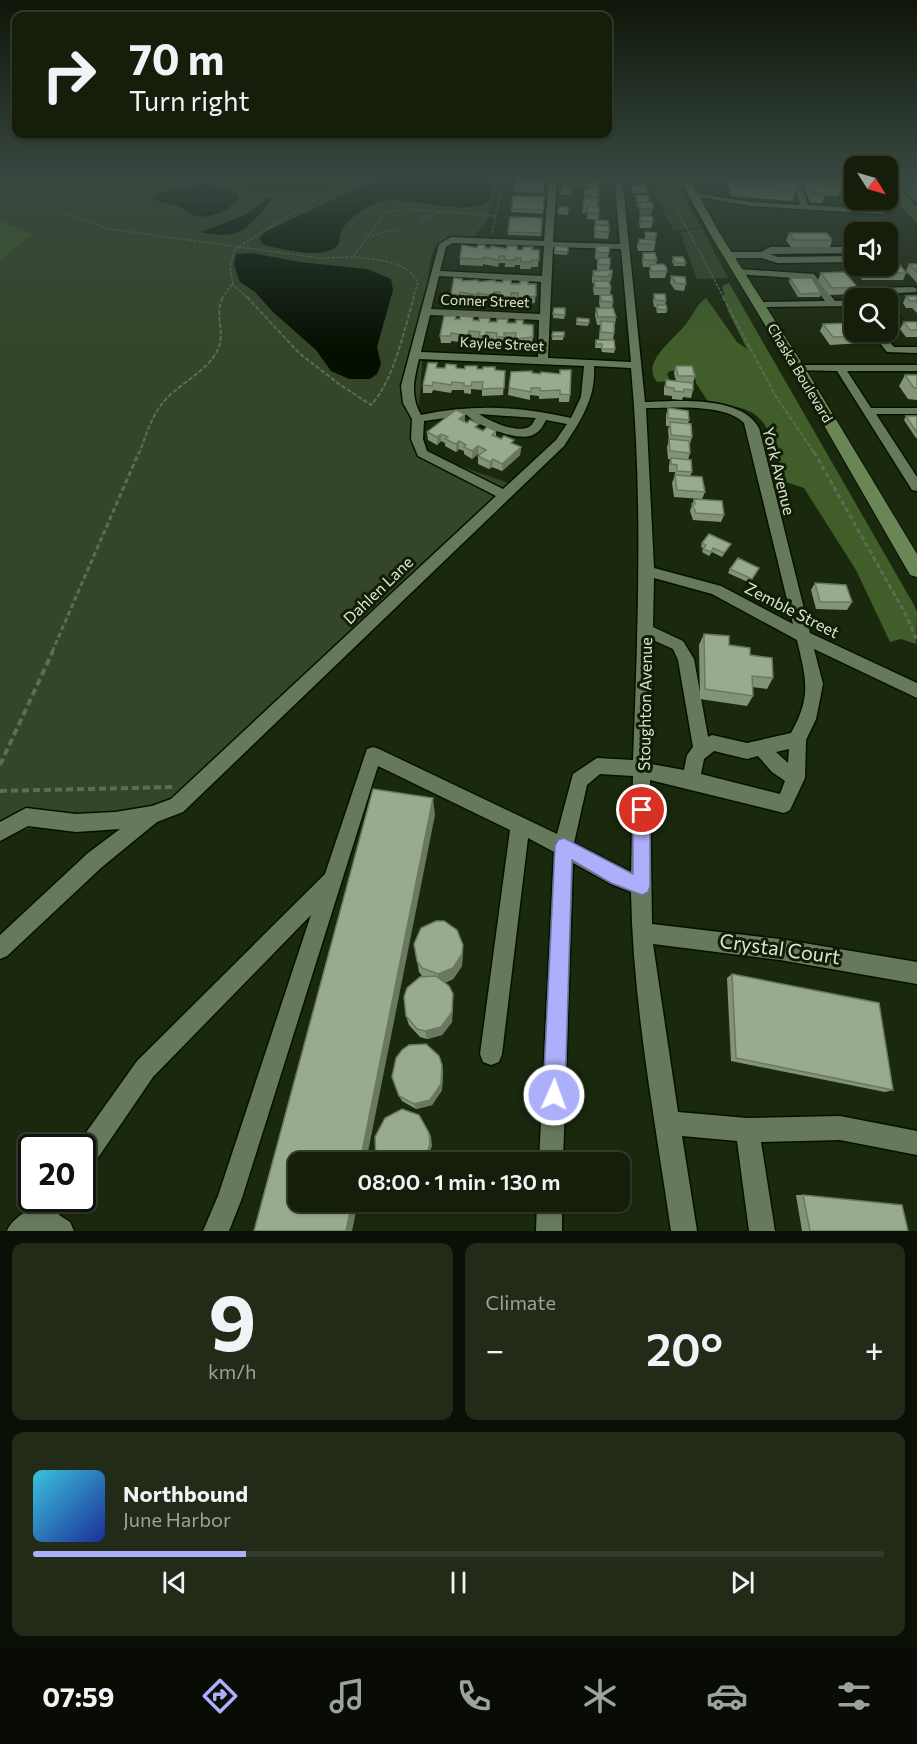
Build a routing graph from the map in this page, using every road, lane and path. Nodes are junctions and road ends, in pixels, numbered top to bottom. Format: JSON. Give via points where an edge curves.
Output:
{"nodes":[{"id":1,"x":135,"y":233,"type":"edge"},
{"id":2,"x":261,"y":233,"type":"edge"},
{"id":3,"x":367,"y":233,"type":"edge"},
{"id":4,"x":380,"y":233,"type":"edge"},
{"id":5,"x":550,"y":233,"type":"edge"},
{"id":6,"x":624,"y":233,"type":"edge"},
{"id":7,"x":689,"y":233,"type":"edge"},
{"id":8,"x":715,"y":233,"type":"edge"},
{"id":9,"x":365,"y":237,"type":"junction"},
{"id":10,"x":247,"y":242,"type":"junction"},
{"id":11,"x":550,"y":244,"type":"junction"},
{"id":12,"x":239,"y":247,"type":"junction"},
{"id":13,"x":625,"y":247,"type":"junction"},
{"id":14,"x":249,"y":248,"type":"junction"},
{"id":15,"x":844,"y":250,"type":"edge"},
{"id":16,"x":728,"y":255,"type":"junction"},
{"id":17,"x":763,"y":255,"type":"junction"},
{"id":18,"x":352,"y":257,"type":"junction"},
{"id":19,"x":844,"y":259,"type":"edge"},
{"id":20,"x":738,"y":272,"type":"junction"},
{"id":21,"x":435,"y":273,"type":"junction"},
{"id":22,"x":545,"y":279,"type":"junction"},
{"id":23,"x":232,"y":284,"type":"junction"},
{"id":24,"x":898,"y":291,"type":"edge"},
{"id":25,"x":913,"y":291,"type":"dead end"},
{"id":26,"x":832,"y":303,"type":"junction"},
{"id":27,"x":844,"y":303,"type":"edge"},
{"id":28,"x":759,"y":304,"type":"junction"},
{"id":29,"x":425,"y":312,"type":"junction"},
{"id":30,"x":543,"y":317,"type":"junction"},
{"id":31,"x":885,"y":342,"type":"edge"},
{"id":32,"x":917,"y":350,"type":"edge"},
{"id":33,"x":414,"y":356,"type":"junction"},
{"id":34,"x":543,"y":362,"type":"junction"},
{"id":35,"x":589,"y":364,"type":"junction"},
{"id":36,"x":636,"y":365,"type":"junction"},
{"id":37,"x":798,"y":368,"type":"junction"},
{"id":38,"x":840,"y":368,"type":"junction"},
{"id":39,"x":917,"y":368,"type":"edge"},
{"id":40,"x":640,"y":405,"type":"junction"},
{"id":41,"x":868,"y":411,"type":"junction"},
{"id":42,"x":917,"y":411,"type":"edge"},
{"id":43,"x":471,"y":412,"type":"junction"},
{"id":44,"x":543,"y":415,"type":"junction"},
{"id":45,"x":418,"y":419,"type":"junction"},
{"id":46,"x":574,"y":422,"type":"junction"},
{"id":47,"x":913,"y":476,"type":"edge"},
{"id":48,"x":917,"y":487,"type":"edge"},
{"id":49,"x":504,"y":495,"type":"junction"},
{"id":50,"x":917,"y":570,"type":"edge"},
{"id":51,"x":647,"y":571,"type":"junction"},
{"id":52,"x":646,"y":630,"type":"junction"},
{"id":53,"x":804,"y":638,"type":"junction"},
{"id":54,"x":917,"y":639,"type":"edge"},
{"id":55,"x":917,"y":691,"type":"edge"},
{"id":56,"x":797,"y":739,"type":"junction"},
{"id":57,"x":762,"y":748,"type":"junction"},
{"id":58,"x":702,"y":751,"type":"junction"},
{"id":59,"x":0,"y":765,"type":"edge"},
{"id":60,"x":644,"y":770,"type":"junction"},
{"id":61,"x":796,"y":778,"type":"junction"},
{"id":62,"x":691,"y":780,"type":"junction"},
{"id":63,"x":198,"y":787,"type":"junction"},
{"id":64,"x":0,"y":791,"type":"edge"},
{"id":65,"x":153,"y":815,"type":"junction"},
{"id":66,"x":520,"y":825,"type":"junction"},
{"id":67,"x":0,"y":832,"type":"edge"},
{"id":68,"x":564,"y":846,"type":"junction"},
{"id":69,"x":333,"y":878,"type":"junction"},
{"id":70,"x":642,"y":886,"type":"junction"},
{"id":71,"x":642,"y":933,"type":"junction"},
{"id":72,"x":0,"y":949,"type":"edge"},
{"id":73,"x":917,"y":973,"type":"edge"},
{"id":74,"x":491,"y":1054,"type":"dead end"},
{"id":75,"x":667,"y":1124,"type":"junction"},
{"id":76,"x":747,"y":1130,"type":"junction"},
{"id":77,"x":96,"y":1139,"type":"edge"},
{"id":78,"x":917,"y":1143,"type":"edge"},
{"id":79,"x":551,"y":1152,"type":"edge"},
{"id":80,"x":550,"y":1212,"type":"edge"},
{"id":81,"x":216,"y":1231,"type":"edge"},
{"id":82,"x":549,"y":1231,"type":"edge"},
{"id":83,"x":684,"y":1231,"type":"edge"},
{"id":84,"x":762,"y":1231,"type":"edge"}],
"edges":[{"from":1,"to":12,"type":"path"},
{"from":2,"to":10,"type":"path"},
{"from":3,"to":9,"type":"path"},
{"from":4,"to":9,"type":"path"},
{"from":5,"to":11,"type":"street"},
{"from":6,"to":13,"type":"street","name":"Stoughton Avenue"},
{"from":7,"to":54,"type":"path","via":[[775,395],[806,438]]},
{"from":8,"to":16,"type":"main road","name":"Chaska Boulevard"},
{"from":9,"to":18,"type":"path"},
{"from":10,"to":12,"type":"path"},
{"from":10,"to":14,"type":"path"},
{"from":11,"to":13,"type":"street"},
{"from":11,"to":21,"type":"street","via":[[451,240],[442,246]]},
{"from":11,"to":22,"type":"street"},
{"from":12,"to":14,"type":"path"},
{"from":12,"to":23,"type":"path","via":[[230,266]]},
{"from":13,"to":36,"type":"street","name":"Stoughton Avenue"},
{"from":14,"to":18,"type":"path","via":[[319,258]]},
{"from":15,"to":17,"type":"street","via":[[770,250]]},
{"from":16,"to":17,"type":"street"},
{"from":16,"to":20,"type":"main road","name":"Chaska Boulevard"},
{"from":17,"to":19,"type":"street","via":[[777,260]]},
{"from":18,"to":23,"type":"path","via":[[398,266],[417,277],[418,283],[389,375],[371,405],[342,388],[289,343],[250,297]]},
{"from":20,"to":26,"type":"street","via":[[811,276]]},
{"from":20,"to":28,"type":"main road","name":"Chaska Boulevard"},
{"from":21,"to":22,"type":"street"},
{"from":21,"to":29,"type":"street"},
{"from":22,"to":30,"type":"street"},
{"from":23,"to":59,"type":"path","via":[[219,306],[219,348],[207,364],[165,397],[157,410],[72,610]]},
{"from":24,"to":25,"type":"street"},
{"from":26,"to":27,"type":"street"},
{"from":26,"to":28,"type":"street"},
{"from":28,"to":37,"type":"main road","name":"Chaska Boulevard"},
{"from":29,"to":30,"type":"street","name":"Conner Street"},
{"from":29,"to":33,"type":"street"},
{"from":30,"to":34,"type":"street"},
{"from":31,"to":32,"type":"street","via":[[891,350]]},
{"from":33,"to":34,"type":"street","name":"Kaylee Street"},
{"from":33,"to":45,"type":"street","via":[[407,386],[409,403]]},
{"from":34,"to":35,"type":"street","name":"Kaylee Street"},
{"from":35,"to":36,"type":"street","name":"Kaylee Street"},
{"from":35,"to":46,"type":"street","name":"Dahlen Lane","via":[[590,387]]},
{"from":36,"to":40,"type":"street","name":"Stoughton Avenue"},
{"from":37,"to":38,"type":"street"},
{"from":37,"to":50,"type":"main road","name":"Chaska Boulevard"},
{"from":38,"to":39,"type":"street"},
{"from":38,"to":41,"type":"street"},
{"from":40,"to":51,"type":"street","name":"Stoughton Avenue"},
{"from":40,"to":53,"type":"street","name":"York Avenue","via":[[706,407],[746,417],[753,428]]},
{"from":41,"to":42,"type":"street"},
{"from":41,"to":47,"type":"street"},
{"from":43,"to":44,"type":"street","via":[[498,410]]},
{"from":43,"to":44,"type":"street","via":[[477,419],[518,433],[536,428]]},
{"from":43,"to":45,"type":"street"},
{"from":44,"to":46,"type":"street"},
{"from":45,"to":49,"type":"street","via":[[417,439],[422,453]]},
{"from":46,"to":49,"type":"street","name":"Dahlen Lane","via":[[560,443]]},
{"from":47,"to":48,"type":"street"},
{"from":49,"to":63,"type":"street","name":"Dahlen Lane"},
{"from":51,"to":52,"type":"street","name":"Stoughton Avenue"},
{"from":51,"to":53,"type":"street","name":"Zemble Street","via":[[716,590]]},
{"from":52,"to":58,"type":"street","via":[[678,645],[686,659]]},
{"from":52,"to":60,"type":"street","name":"Stoughton Avenue"},
{"from":53,"to":55,"type":"street","name":"Zemble Street"},
{"from":53,"to":56,"type":"street","via":[[815,684],[808,719]]},
{"from":56,"to":57,"type":"street"},
{"from":56,"to":61,"type":"street"},
{"from":57,"to":58,"type":"street","via":[[747,751],[712,743]]},
{"from":57,"to":61,"type":"street"},
{"from":58,"to":62,"type":"street","via":[[696,755]]},
{"from":60,"to":62,"type":"street"},
{"from":60,"to":68,"type":"street","via":[[597,766],[579,780]]},
{"from":60,"to":70,"type":"street","name":"Stoughton Avenue"},
{"from":61,"to":62,"type":"street","via":[[784,804]]},
{"from":63,"to":64,"type":"path"},
{"from":63,"to":65,"type":"street","name":"Dahlen Lane","via":[[177,806]]},
{"from":65,"to":67,"type":"street","via":[[76,823],[26,817]]},
{"from":65,"to":72,"type":"street","via":[[95,860]]},
{"from":66,"to":68,"type":"street"},
{"from":66,"to":69,"type":"street","via":[[373,755]]},
{"from":66,"to":74,"type":"street"},
{"from":68,"to":70,"type":"street"},
{"from":68,"to":79,"type":"street"},
{"from":69,"to":77,"type":"street","via":[[145,1069]]},
{"from":69,"to":81,"type":"street"},
{"from":70,"to":71,"type":"street","name":"Stoughton Avenue"},
{"from":71,"to":73,"type":"street","name":"Crystal Court","via":[[714,939]]},
{"from":71,"to":75,"type":"street","name":"Stoughton Avenue"},
{"from":75,"to":76,"type":"street"},
{"from":75,"to":83,"type":"street","name":"Stoughton Avenue"},
{"from":76,"to":78,"type":"street","via":[[840,1128]]},
{"from":76,"to":84,"type":"street"},
{"from":80,"to":82,"type":"street"}]}
